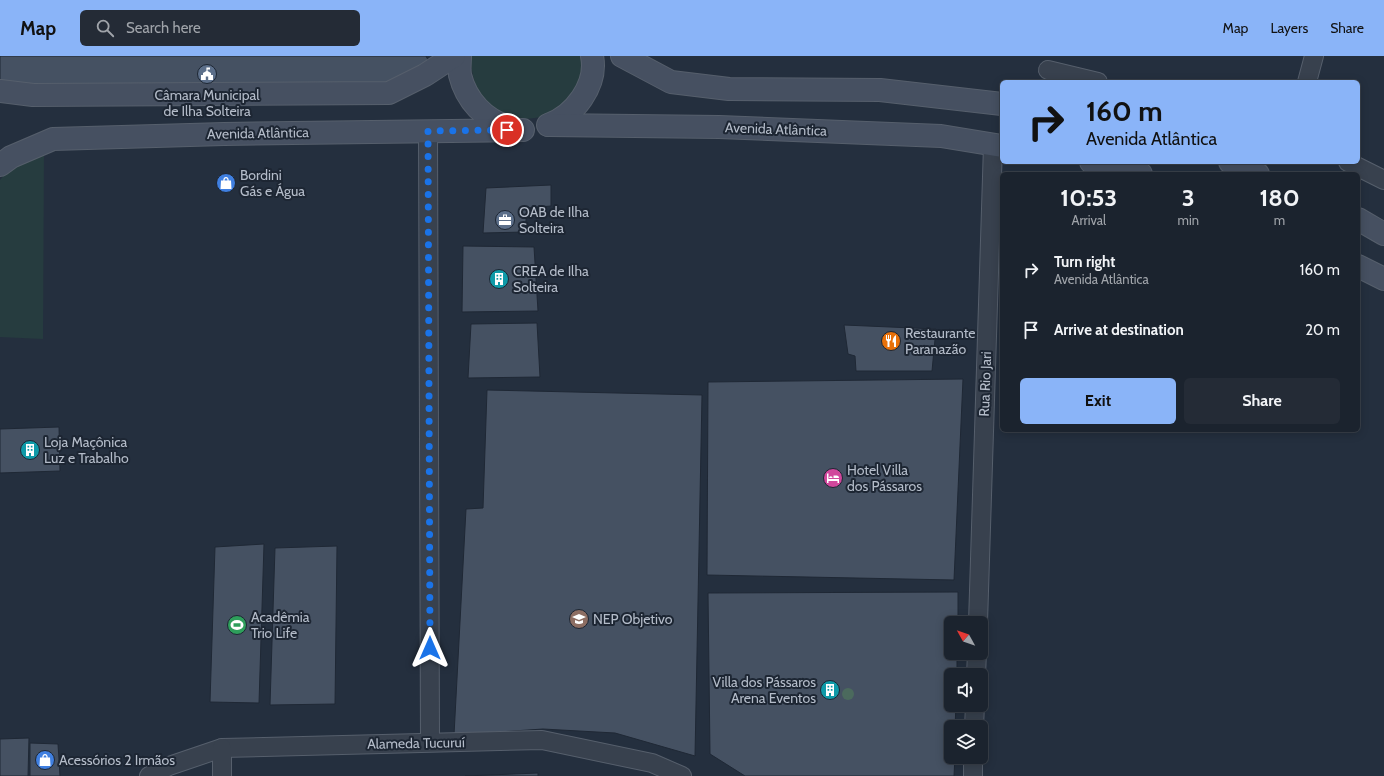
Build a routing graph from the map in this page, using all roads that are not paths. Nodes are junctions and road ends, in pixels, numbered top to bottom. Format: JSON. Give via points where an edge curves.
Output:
{"nodes":[{"id":1,"x":454,"y":56,"type":"edge"},
{"id":2,"x":460,"y":56,"type":"edge"},
{"id":3,"x":592,"y":56,"type":"edge"},
{"id":4,"x":622,"y":56,"type":"edge"},
{"id":5,"x":1314,"y":56,"type":"edge"},
{"id":6,"x":1048,"y":70,"type":"dead end"},
{"id":7,"x":1090,"y":80,"type":"edge"},
{"id":8,"x":1308,"y":80,"type":"edge"},
{"id":9,"x":0,"y":92,"type":"edge"},
{"id":10,"x":1000,"y":104,"type":"edge"},
{"id":11,"x":549,"y":125,"type":"junction"},
{"id":12,"x":522,"y":130,"type":"junction"},
{"id":13,"x":428,"y":131,"type":"junction"},
{"id":14,"x":998,"y":145,"type":"edge"},
{"id":15,"x":1102,"y":164,"type":"edge"},
{"id":16,"x":1235,"y":164,"type":"edge"},
{"id":17,"x":1352,"y":164,"type":"edge"},
{"id":18,"x":0,"y":165,"type":"edge"},
{"id":19,"x":1135,"y":172,"type":"edge"},
{"id":20,"x":1253,"y":172,"type":"edge"},
{"id":21,"x":1384,"y":180,"type":"edge"},
{"id":22,"x":1360,"y":220,"type":"edge"},
{"id":23,"x":1384,"y":234,"type":"edge"},
{"id":24,"x":1360,"y":267,"type":"edge"},
{"id":25,"x":1384,"y":279,"type":"edge"},
{"id":26,"x":978,"y":616,"type":"edge"},
{"id":27,"x":430,"y":742,"type":"junction"},
{"id":28,"x":222,"y":748,"type":"junction"},
{"id":29,"x":973,"y":764,"type":"edge"},
{"id":30,"x":149,"y":776,"type":"edge"},
{"id":31,"x":222,"y":776,"type":"edge"},
{"id":32,"x":682,"y":776,"type":"edge"},
{"id":33,"x":972,"y":776,"type":"edge"}],
"edges":[{"from":1,"to":9,"type":"main road","via":[[426,75],[389,93],[33,95]]},
{"from":2,"to":12,"type":"main road","via":[[460,74],[468,95],[482,113],[501,125]]},
{"from":3,"to":11,"type":"main road","via":[[590,82],[580,102],[564,118]]},
{"from":4,"to":10,"type":"main road","via":[[671,82],[729,89],[880,90]]},
{"from":5,"to":8,"type":"street"},
{"from":6,"to":7,"type":"street"},
{"from":11,"to":12,"type":"main road"},
{"from":11,"to":14,"type":"main road","name":"Avenida Atlântica","via":[[719,126],[941,136]]},
{"from":12,"to":13,"type":"main road","name":"Avenida Atlântica"},
{"from":13,"to":18,"type":"main road","name":"Avenida Atlântica","via":[[53,139],[11,157]]},
{"from":13,"to":27,"type":"street"},
{"from":14,"to":26,"type":"street","name":"Rua Rio Jari"},
{"from":15,"to":19,"type":"main road"},
{"from":16,"to":20,"type":"main road"},
{"from":17,"to":21,"type":"street"},
{"from":22,"to":23,"type":"main road"},
{"from":24,"to":25,"type":"main road"},
{"from":27,"to":28,"type":"street","name":"Alameda Tucuruí"},
{"from":27,"to":32,"type":"street","name":"Alameda Tucuruí","via":[[542,740],[652,763]]},
{"from":28,"to":30,"type":"street","name":"Alameda Tucuruí","via":[[169,766]]},
{"from":28,"to":31,"type":"street"},
{"from":29,"to":33,"type":"street"}]}
